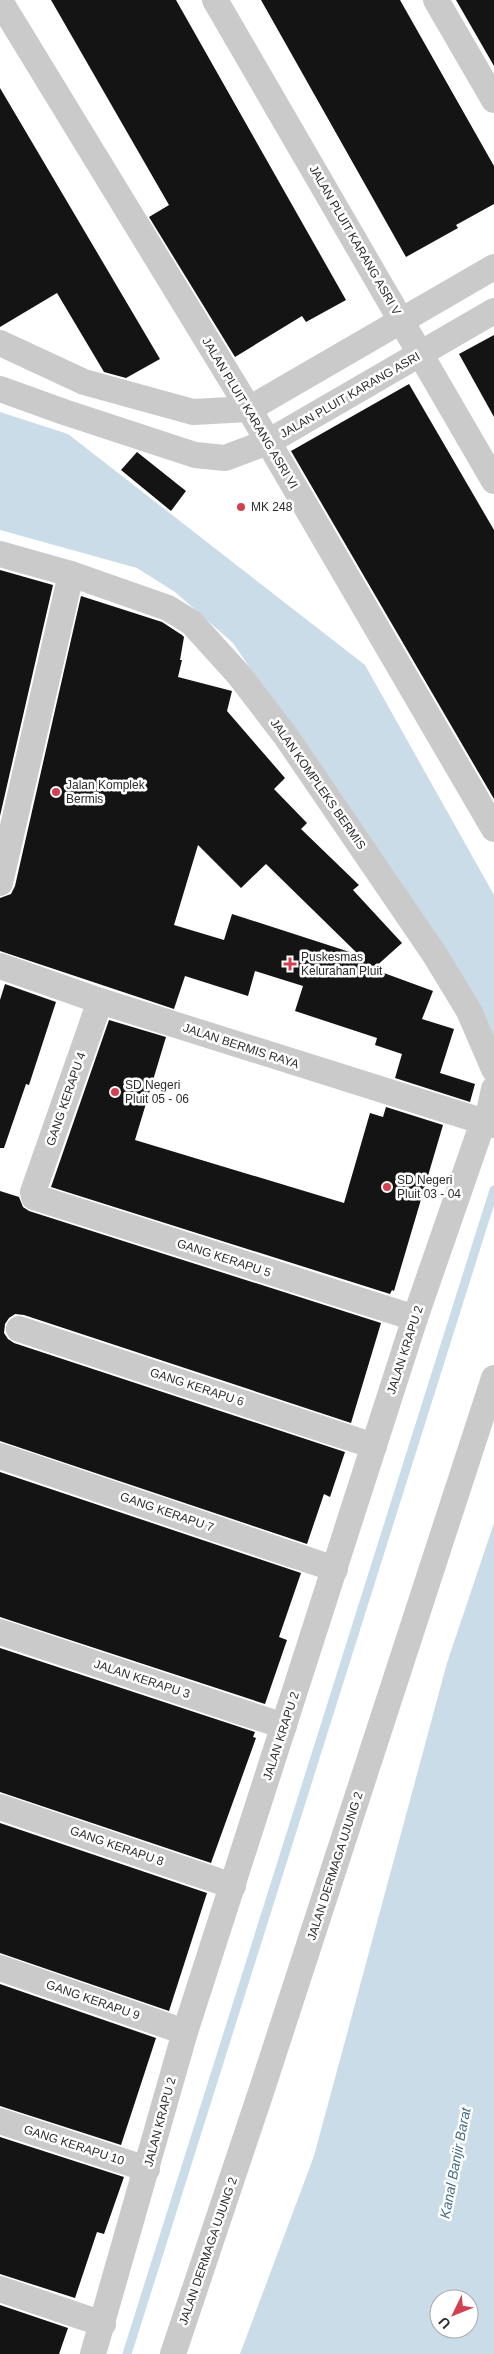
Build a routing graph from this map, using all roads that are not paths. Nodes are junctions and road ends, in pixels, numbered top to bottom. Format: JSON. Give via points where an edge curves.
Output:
{"nodes":[{"id":1,"x":215,"y":0,"type":"edge"},
{"id":2,"x":436,"y":0,"type":"edge"},
{"id":3,"x":0,"y":1,"type":"edge"},
{"id":4,"x":494,"y":100,"type":"edge"},
{"id":5,"x":494,"y":267,"type":"edge"},
{"id":6,"x":494,"y":311,"type":"edge"},
{"id":7,"x":401,"y":320,"type":"junction"},
{"id":8,"x":0,"y":343,"type":"edge"},
{"id":9,"x":421,"y":354,"type":"junction"},
{"id":10,"x":0,"y":389,"type":"edge"},
{"id":11,"x":249,"y":409,"type":"junction"},
{"id":12,"x":268,"y":442,"type":"junction"},
{"id":13,"x":494,"y":480,"type":"edge"},
{"id":14,"x":0,"y":554,"type":"edge"},
{"id":15,"x":71,"y":574,"type":"junction"},
{"id":16,"x":9,"y":808,"type":"edge"},
{"id":17,"x":494,"y":829,"type":"edge"},
{"id":18,"x":0,"y":883,"type":"edge"},
{"id":19,"x":0,"y":966,"type":"edge"},
{"id":20,"x":100,"y":1001,"type":"junction"},
{"id":21,"x":494,"y":1069,"type":"edge"},
{"id":22,"x":494,"y":1089,"type":"edge"},
{"id":23,"x":488,"y":1123,"type":"edge"},
{"id":24,"x":34,"y":1197,"type":"joint"},
{"id":25,"x":415,"y":1318,"type":"junction"},
{"id":26,"x":20,"y":1328,"type":"dead end"},
{"id":27,"x":494,"y":1378,"type":"edge"},
{"id":28,"x":374,"y":1446,"type":"junction"},
{"id":29,"x":0,"y":1456,"type":"edge"},
{"id":30,"x":335,"y":1569,"type":"junction"},
{"id":31,"x":0,"y":1632,"type":"edge"},
{"id":32,"x":284,"y":1726,"type":"junction"},
{"id":33,"x":0,"y":1807,"type":"edge"},
{"id":34,"x":233,"y":1886,"type":"junction"},
{"id":35,"x":0,"y":1968,"type":"edge"},
{"id":36,"x":185,"y":2032,"type":"junction"},
{"id":37,"x":0,"y":2121,"type":"edge"},
{"id":38,"x":147,"y":2169,"type":"junction"},
{"id":39,"x":0,"y":2289,"type":"edge"},
{"id":40,"x":103,"y":2324,"type":"junction"},
{"id":41,"x":93,"y":2354,"type":"edge"},
{"id":42,"x":173,"y":2354,"type":"edge"}],
"edges":[{"from":1,"to":7,"type":"street","name":"JALAN PLUIT KARANG ASRI V"},
{"from":2,"to":4,"type":"street"},
{"from":3,"to":11,"type":"street","name":"JALAN PLUIT KARANG ASRI VI"},
{"from":5,"to":7,"type":"street"},
{"from":6,"to":9,"type":"street","name":"JALAN PLUIT KARANG ASRI"},
{"from":7,"to":9,"type":"street","name":"JALAN PLUIT KARANG ASRI V"},
{"from":7,"to":11,"type":"street"},
{"from":8,"to":11,"type":"street","via":[[84,382],[193,412]]},
{"from":9,"to":12,"type":"street","name":"JALAN PLUIT KARANG ASRI"},
{"from":9,"to":13,"type":"street","name":"JALAN PLUIT KARANG ASRI V"},
{"from":10,"to":12,"type":"street","name":"JALAN PLUIT KARANG ASRI","via":[[195,455],[225,458]]},
{"from":11,"to":12,"type":"street","name":"JALAN PLUIT KARANG ASRI VI"},
{"from":12,"to":17,"type":"street","name":"JALAN PLUIT KARANG ASRI VI"},
{"from":14,"to":15,"type":"street","name":"JALAN KOMPLEKS BERMIS"},
{"from":15,"to":16,"type":"street"},
{"from":15,"to":21,"type":"street","name":"JALAN KOMPLEKS BERMIS","via":[[182,615],[239,675],[285,735],[435,955],[469,1011]]},
{"from":16,"to":18,"type":"street"},
{"from":19,"to":20,"type":"street","name":"JALAN BERMIS RAYA"},
{"from":20,"to":23,"type":"street","name":"JALAN BERMIS RAYA"},
{"from":20,"to":24,"type":"street","name":"GANG KERAPU 4","via":[[33,1192]]},
{"from":22,"to":23,"type":"street"},
{"from":23,"to":25,"type":"street","name":"JALAN KRAPU 2"},
{"from":24,"to":25,"type":"street","name":"GANG KERAPU 5"},
{"from":25,"to":28,"type":"street","name":"JALAN KRAPU 2"},
{"from":26,"to":28,"type":"street","name":"GANG KERAPU 6"},
{"from":27,"to":42,"type":"street","name":"JALAN DERMAGA UJUNG 2"},
{"from":28,"to":30,"type":"street","name":"JALAN KRAPU 2"},
{"from":29,"to":30,"type":"street","name":"GANG KERAPU 7"},
{"from":30,"to":32,"type":"street","name":"JALAN KRAPU 2"},
{"from":31,"to":32,"type":"street","name":"JALAN KERAPU 3"},
{"from":32,"to":34,"type":"street","name":"JALAN KRAPU 2"},
{"from":33,"to":34,"type":"street","name":"GANG KERAPU 8"},
{"from":34,"to":36,"type":"street","name":"JALAN KRAPU 2"},
{"from":35,"to":36,"type":"street","name":"GANG KERAPU 9"},
{"from":36,"to":38,"type":"street","name":"JALAN KRAPU 2"},
{"from":37,"to":38,"type":"street","name":"GANG KERAPU 10"},
{"from":38,"to":40,"type":"street","name":"JALAN KRAPU 2"},
{"from":39,"to":40,"type":"street"},
{"from":40,"to":41,"type":"street","name":"JALAN KRAPU 2"}]}
